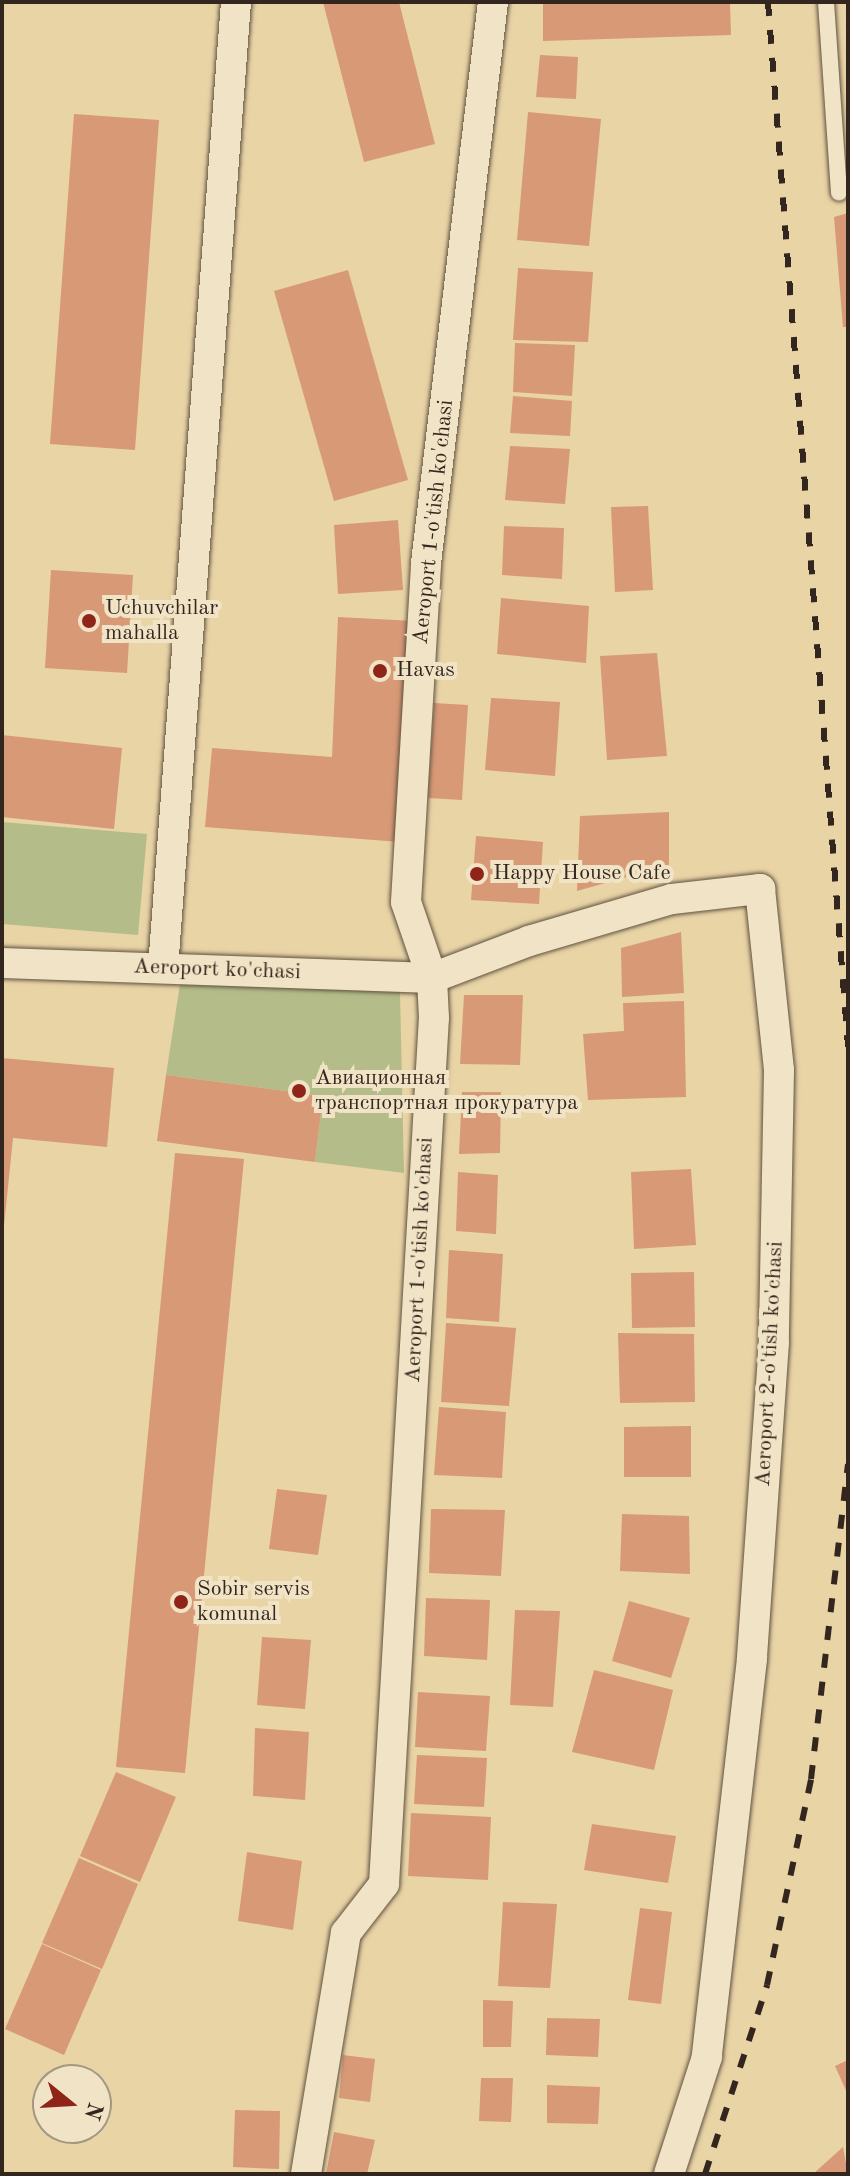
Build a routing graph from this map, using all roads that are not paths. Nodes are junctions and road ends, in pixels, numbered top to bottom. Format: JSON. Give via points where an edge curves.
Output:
{"nodes":[{"id":1,"x":236,"y":2,"type":"edge"},
{"id":2,"x":493,"y":2,"type":"edge"},
{"id":3,"x":826,"y":2,"type":"edge"},
{"id":4,"x":839,"y":193,"type":"dead end"},
{"id":5,"x":2,"y":963,"type":"edge"},
{"id":6,"x":163,"y":968,"type":"junction"},
{"id":7,"x":432,"y":978,"type":"junction"},
{"id":8,"x":306,"y":2174,"type":"edge"},
{"id":9,"x":669,"y":2174,"type":"edge"}],
"edges":[{"from":1,"to":6,"type":"street"},
{"from":2,"to":7,"type":"street","name":"Aeroport 1-o'tish ko'chasi","via":[[425,578],[406,902]]},
{"from":3,"to":4,"type":"lane"},
{"from":5,"to":6,"type":"street","name":"Aeroport ko'chasi"},
{"from":6,"to":7,"type":"street","name":"Aeroport ko'chasi"},
{"from":7,"to":8,"type":"street","name":"Aeroport 1-o'tish ko'chasi","via":[[434,1018],[384,1884],[346,1933]]},
{"from":7,"to":9,"type":"street","name":"Aeroport 2-o'tish ko'chasi","via":[[529,941],[672,899],[760,889],[779,1070],[774,1342],[752,1659],[707,2057]]}]}
